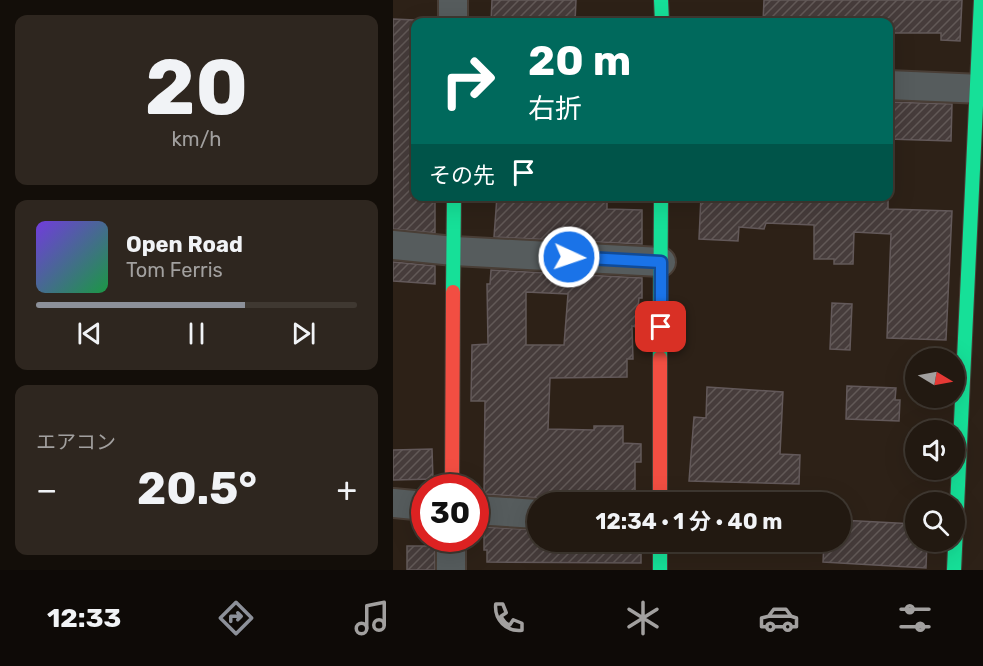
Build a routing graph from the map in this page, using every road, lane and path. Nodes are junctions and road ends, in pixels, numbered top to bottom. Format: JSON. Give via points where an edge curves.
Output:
{"nodes":[{"id":1,"x":453,"y":0,"type":"edge"},
{"id":2,"x":661,"y":0,"type":"edge"},
{"id":3,"x":981,"y":0,"type":"edge"},
{"id":4,"x":453,"y":18,"type":"edge"},
{"id":5,"x":661,"y":18,"type":"edge"},
{"id":6,"x":893,"y":85,"type":"edge"},
{"id":7,"x":981,"y":89,"type":"edge"},
{"id":8,"x":454,"y":201,"type":"edge"},
{"id":9,"x":661,"y":201,"type":"edge"},
{"id":10,"x":393,"y":245,"type":"edge"},
{"id":11,"x":454,"y":251,"type":"junction"},
{"id":12,"x":661,"y":262,"type":"junction"},
{"id":13,"x":452,"y":474,"type":"edge"},
{"id":14,"x":660,"y":492,"type":"edge"},
{"id":15,"x":393,"y":503,"type":"edge"},
{"id":16,"x":411,"y":505,"type":"edge"},
{"id":17,"x":489,"y":511,"type":"edge"},
{"id":18,"x":527,"y":513,"type":"edge"},
{"id":19,"x":451,"y":552,"type":"edge"},
{"id":20,"x":660,"y":552,"type":"edge"},
{"id":21,"x":451,"y":570,"type":"edge"},
{"id":22,"x":660,"y":570,"type":"edge"},
{"id":23,"x":954,"y":570,"type":"edge"}],
"edges":[{"from":1,"to":4,"type":"street"},
{"from":2,"to":5,"type":"street"},
{"from":3,"to":7,"type":"street"},
{"from":6,"to":7,"type":"street"},
{"from":7,"to":23,"type":"street"},
{"from":8,"to":11,"type":"street"},
{"from":9,"to":12,"type":"street"},
{"from":10,"to":11,"type":"street"},
{"from":11,"to":12,"type":"street"},
{"from":11,"to":13,"type":"street"},
{"from":12,"to":14,"type":"street"},
{"from":15,"to":16,"type":"street"},
{"from":17,"to":18,"type":"street"},
{"from":19,"to":21,"type":"street"},
{"from":20,"to":22,"type":"street"}]}
